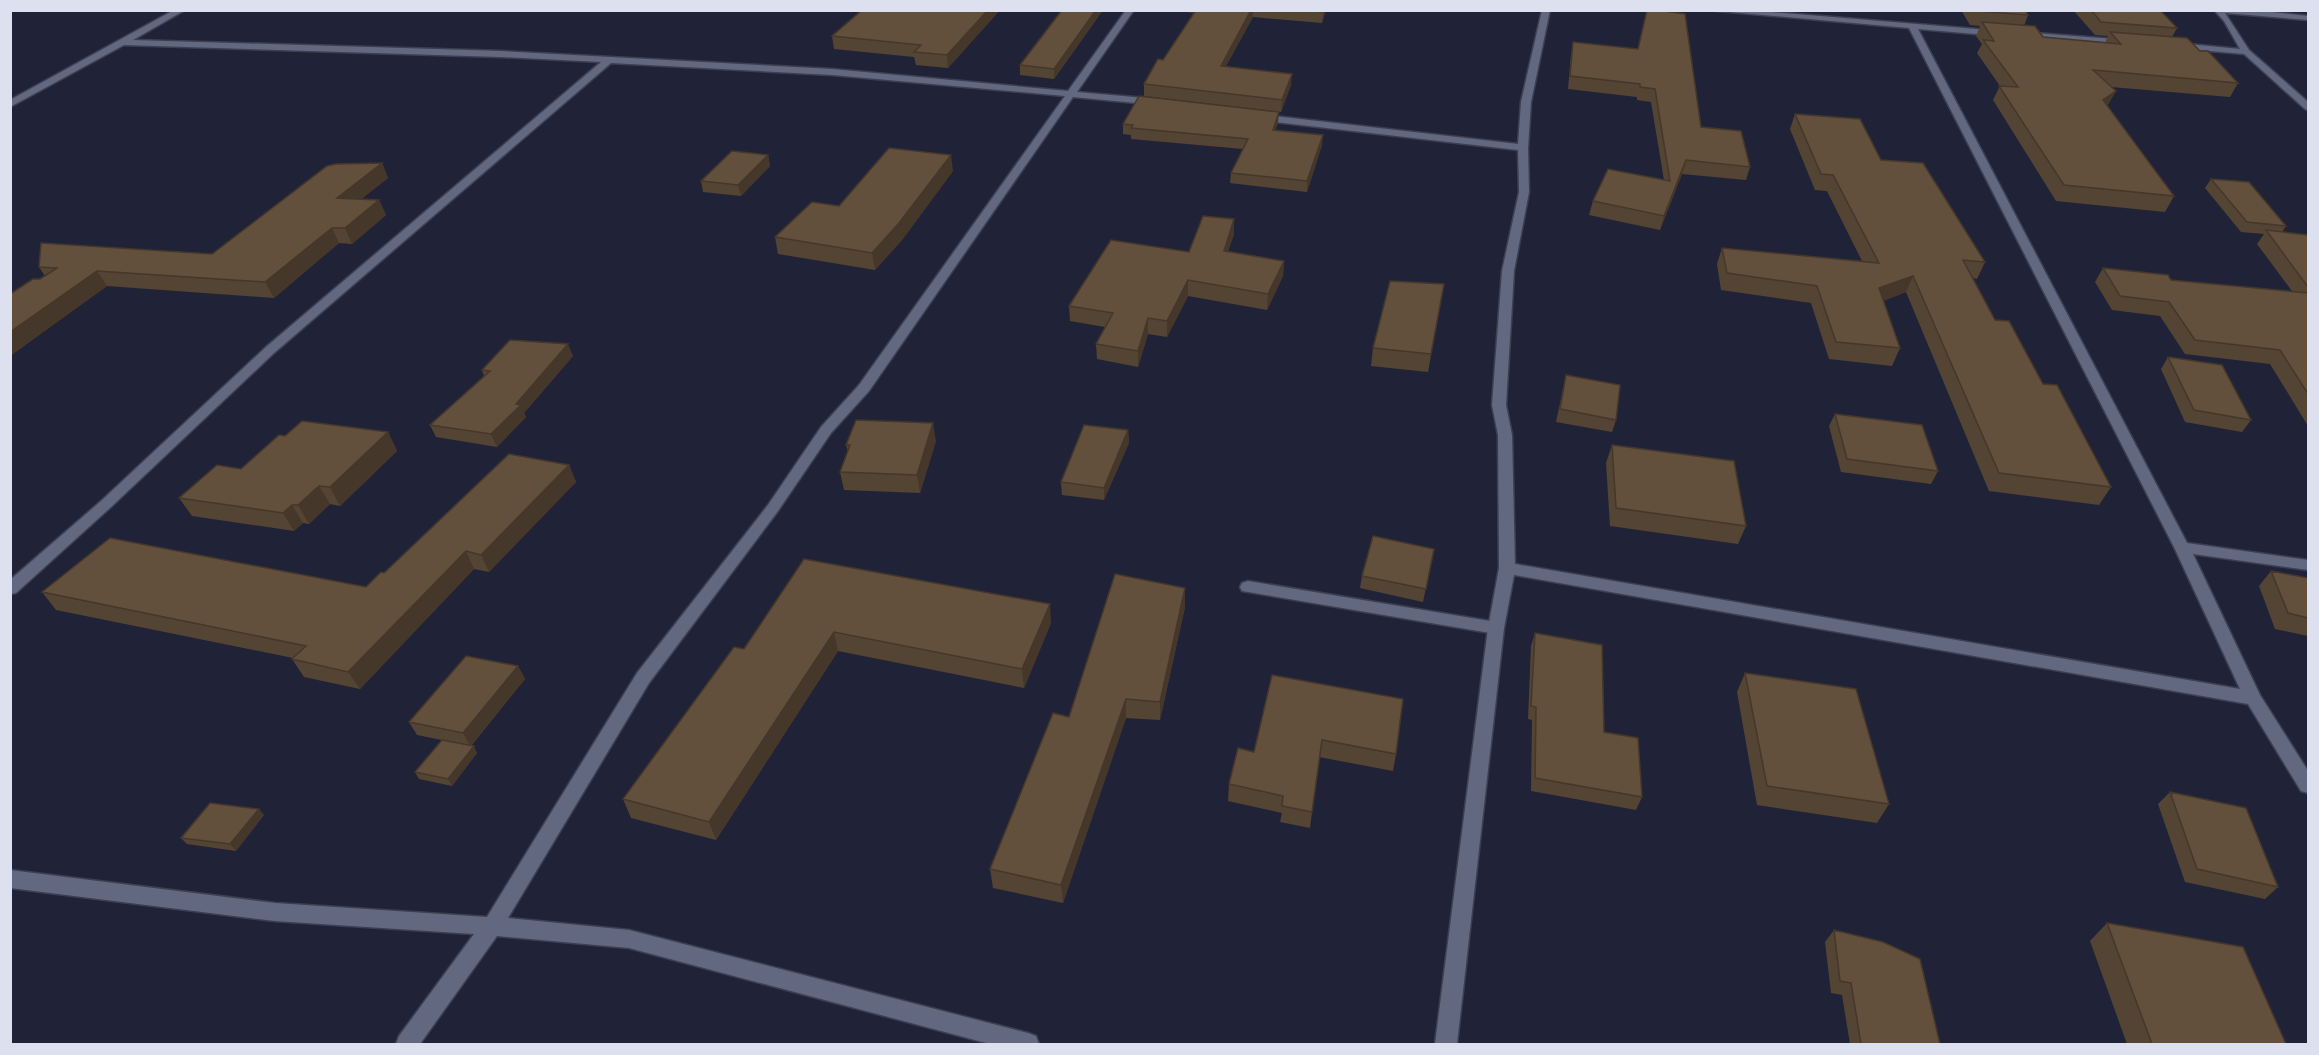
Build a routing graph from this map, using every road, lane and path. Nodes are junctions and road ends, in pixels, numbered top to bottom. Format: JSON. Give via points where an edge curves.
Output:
{"nodes":[{"id":1,"x":181,"y":10,"type":"edge"},
{"id":2,"x":1130,"y":10,"type":"edge"},
{"id":3,"x":1546,"y":10,"type":"edge"},
{"id":4,"x":1711,"y":10,"type":"edge"},
{"id":5,"x":2220,"y":10,"type":"edge"},
{"id":6,"x":2308,"y":18,"type":"edge"},
{"id":7,"x":1912,"y":26,"type":"junction"},
{"id":8,"x":122,"y":42,"type":"junction"},
{"id":9,"x":2139,"y":44,"type":"edge"},
{"id":10,"x":2163,"y":45,"type":"edge"},
{"id":11,"x":2246,"y":52,"type":"junction"},
{"id":12,"x":608,"y":61,"type":"junction"},
{"id":13,"x":2290,"y":88,"type":"junction"},
{"id":14,"x":2308,"y":90,"type":"edge"},
{"id":15,"x":1071,"y":93,"type":"junction"},
{"id":16,"x":10,"y":104,"type":"edge"},
{"id":17,"x":1164,"y":104,"type":"edge"},
{"id":18,"x":2308,"y":107,"type":"edge"},
{"id":19,"x":1241,"y":115,"type":"edge"},
{"id":20,"x":1523,"y":148,"type":"junction"},
{"id":21,"x":2182,"y":547,"type":"junction"},
{"id":22,"x":2308,"y":566,"type":"edge"},
{"id":23,"x":1507,"y":568,"type":"junction"},
{"id":24,"x":1248,"y":587,"type":"dead end"},
{"id":25,"x":10,"y":589,"type":"edge"},
{"id":26,"x":1496,"y":628,"type":"junction"},
{"id":27,"x":2253,"y":698,"type":"junction"},
{"id":28,"x":2308,"y":786,"type":"edge"},
{"id":29,"x":10,"y":879,"type":"edge"},
{"id":30,"x":492,"y":926,"type":"junction"},
{"id":31,"x":407,"y":1044,"type":"edge"},
{"id":32,"x":1028,"y":1044,"type":"edge"},
{"id":33,"x":1446,"y":1044,"type":"edge"}],
"edges":[{"from":1,"to":8,"type":"street"},
{"from":2,"to":15,"type":"street"},
{"from":3,"to":20,"type":"street","via":[[1526,102]]},
{"from":4,"to":7,"type":"street"},
{"from":5,"to":6,"type":"street"},
{"from":5,"to":11,"type":"street"},
{"from":7,"to":9,"type":"street"},
{"from":7,"to":21,"type":"street"},
{"from":8,"to":12,"type":"street"},
{"from":8,"to":16,"type":"street"},
{"from":10,"to":11,"type":"street"},
{"from":11,"to":13,"type":"street"},
{"from":12,"to":15,"type":"street","via":[[832,72]]},
{"from":12,"to":25,"type":"street","via":[[270,350]]},
{"from":13,"to":14,"type":"street"},
{"from":13,"to":18,"type":"street"},
{"from":15,"to":17,"type":"street"},
{"from":15,"to":30,"type":"street","via":[[864,388],[826,430],[773,508],[643,678]]},
{"from":19,"to":20,"type":"street"},
{"from":20,"to":23,"type":"street","via":[[1524,192],[1508,271],[1499,405],[1505,435]]},
{"from":21,"to":22,"type":"street"},
{"from":21,"to":27,"type":"street"},
{"from":23,"to":26,"type":"street"},
{"from":23,"to":27,"type":"street"},
{"from":24,"to":26,"type":"street"},
{"from":26,"to":33,"type":"street"},
{"from":27,"to":28,"type":"street"},
{"from":29,"to":30,"type":"street","via":[[275,912]]},
{"from":30,"to":31,"type":"street"},
{"from":30,"to":32,"type":"street","via":[[629,939]]}]}
